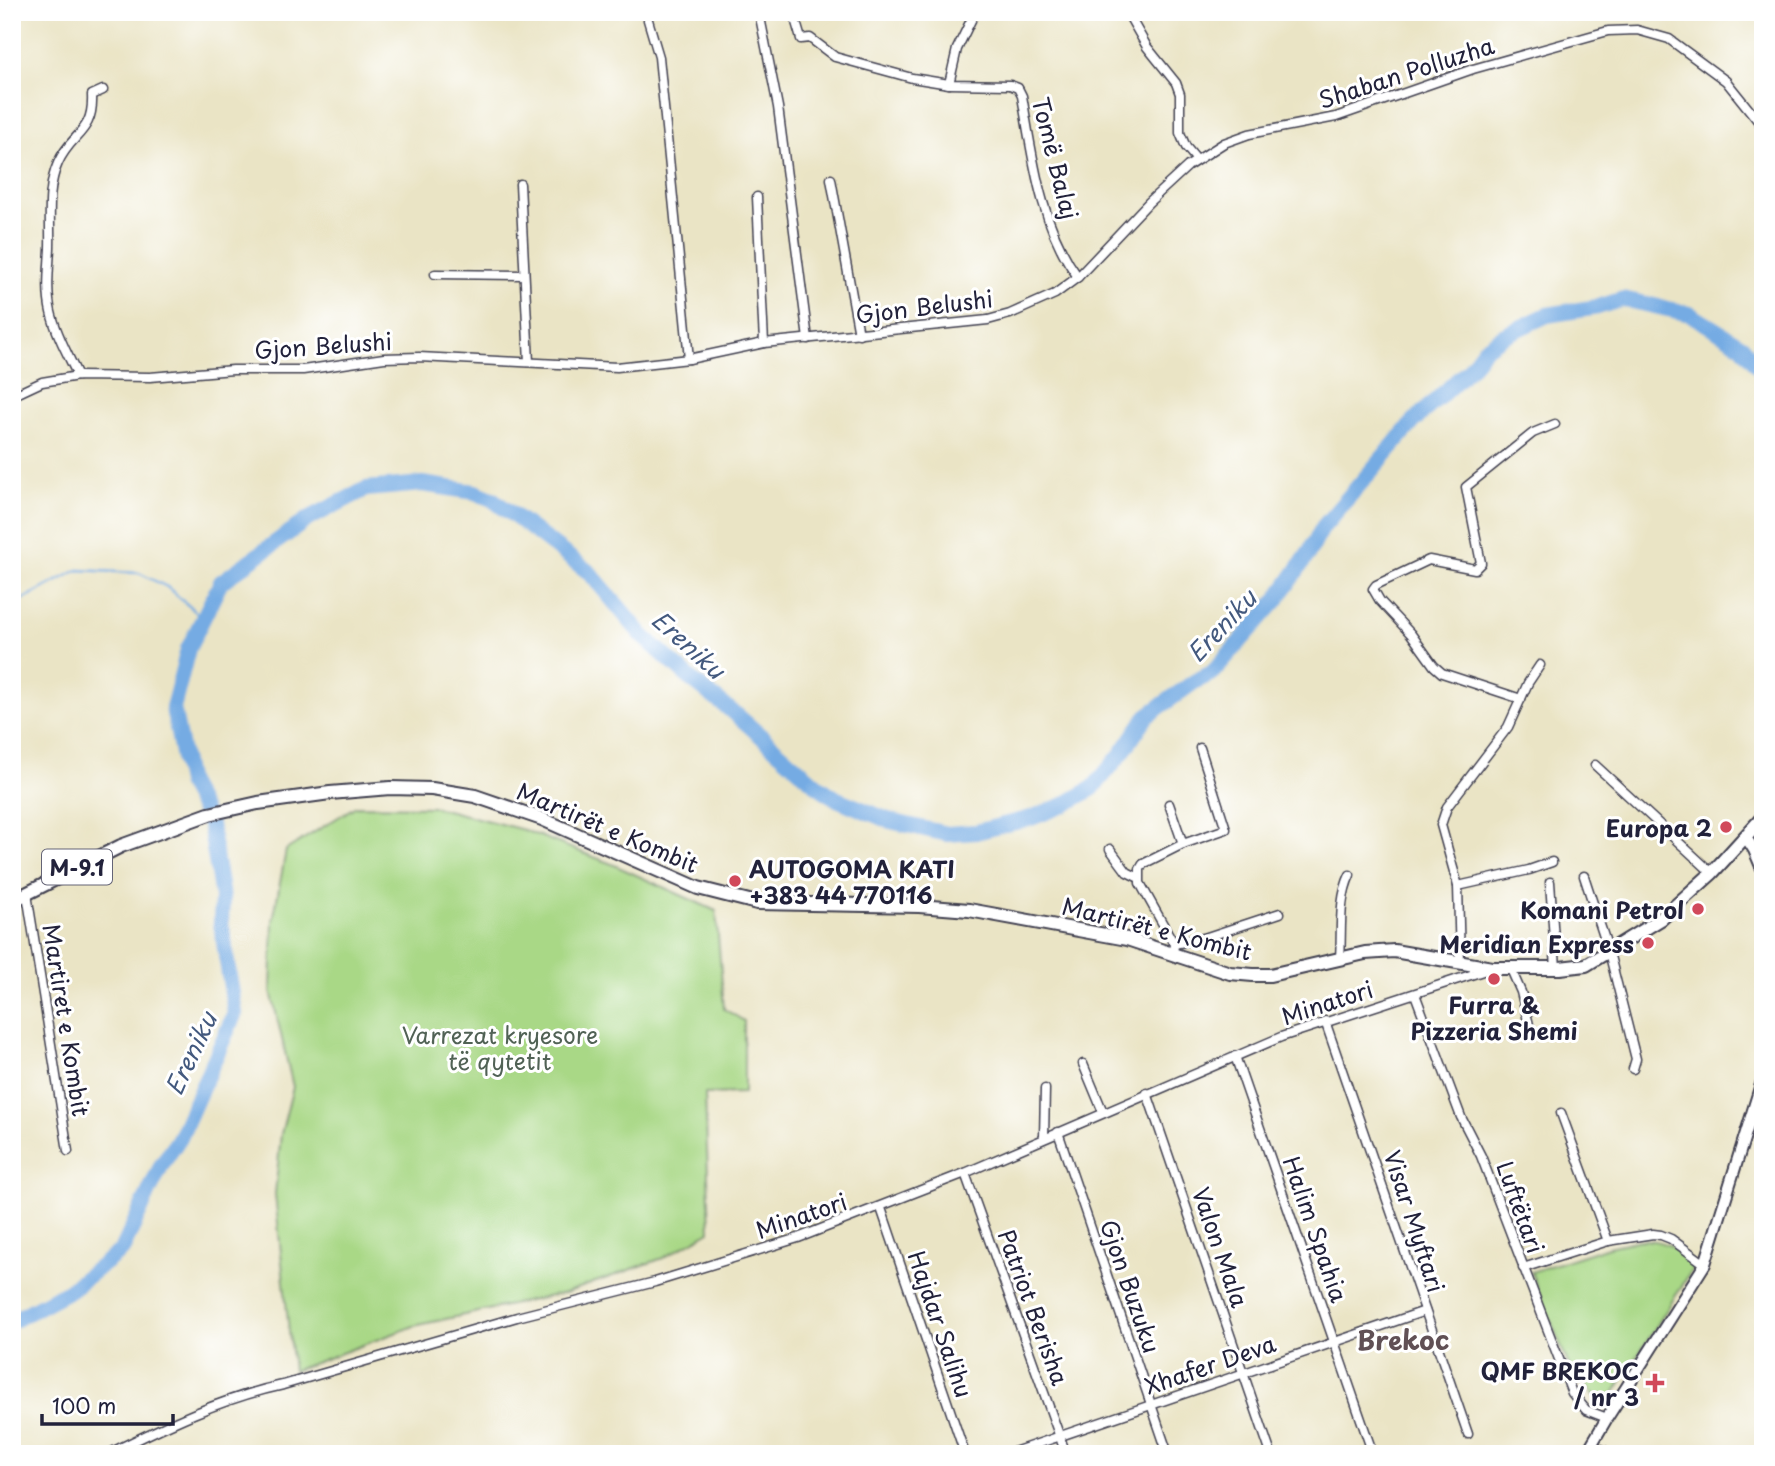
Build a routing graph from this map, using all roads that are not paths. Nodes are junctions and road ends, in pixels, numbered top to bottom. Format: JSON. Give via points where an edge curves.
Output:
{"nodes":[{"id":1,"x":759,"y":12,"type":"edge"},
{"id":2,"x":793,"y":12,"type":"edge"},
{"id":3,"x":975,"y":12,"type":"edge"},
{"id":4,"x":1126,"y":12,"type":"edge"},
{"id":5,"x":648,"y":20,"type":"dead end"},
{"id":6,"x":949,"y":84,"type":"junction"},
{"id":7,"x":103,"y":90,"type":"dead end"},
{"id":8,"x":1763,"y":127,"type":"edge"},
{"id":9,"x":1196,"y":159,"type":"junction"},
{"id":10,"x":831,"y":179,"type":"dead end"},
{"id":11,"x":520,"y":184,"type":"dead end"},
{"id":12,"x":757,"y":197,"type":"dead end"},
{"id":13,"x":435,"y":274,"type":"dead end"},
{"id":14,"x":524,"y":275,"type":"junction"},
{"id":15,"x":1078,"y":277,"type":"junction"},
{"id":16,"x":859,"y":334,"type":"junction"},
{"id":17,"x":808,"y":339,"type":"junction"},
{"id":18,"x":764,"y":343,"type":"junction"},
{"id":19,"x":689,"y":359,"type":"junction"},
{"id":20,"x":529,"y":362,"type":"junction"},
{"id":21,"x":78,"y":376,"type":"junction"},
{"id":22,"x":12,"y":396,"type":"edge"},
{"id":23,"x":1555,"y":424,"type":"dead end"},
{"id":24,"x":1540,"y":665,"type":"dead end"},
{"id":25,"x":1521,"y":699,"type":"junction"},
{"id":26,"x":1200,"y":748,"type":"dead end"},
{"id":27,"x":1595,"y":765,"type":"dead end"},
{"id":28,"x":1169,"y":804,"type":"dead end"},
{"id":29,"x":1763,"y":817,"type":"edge"},
{"id":30,"x":1745,"y":836,"type":"junction"},
{"id":31,"x":1183,"y":844,"type":"junction"},
{"id":32,"x":1110,"y":849,"type":"dead end"},
{"id":33,"x":1552,"y":862,"type":"dead end"},
{"id":34,"x":1763,"y":871,"type":"edge"},
{"id":35,"x":1712,"y":873,"type":"junction"},
{"id":36,"x":1350,"y":875,"type":"dead end"},
{"id":37,"x":1584,"y":876,"type":"dead end"},
{"id":38,"x":1139,"y":878,"type":"junction"},
{"id":39,"x":1549,"y":882,"type":"dead end"},
{"id":40,"x":1458,"y":886,"type":"junction"},
{"id":41,"x":27,"y":894,"type":"junction"},
{"id":42,"x":12,"y":901,"type":"edge"},
{"id":43,"x":1280,"y":913,"type":"dead end"},
{"id":44,"x":1174,"y":949,"type":"junction"},
{"id":45,"x":1609,"y":952,"type":"junction"},
{"id":46,"x":1340,"y":958,"type":"junction"},
{"id":47,"x":1460,"y":961,"type":"junction"},
{"id":48,"x":1510,"y":967,"type":"junction"},
{"id":49,"x":1492,"y":968,"type":"junction"},
{"id":50,"x":1556,"y":968,"type":"junction"},
{"id":51,"x":1415,"y":994,"type":"junction"},
{"id":52,"x":1325,"y":1021,"type":"junction"},
{"id":53,"x":1531,"y":1033,"type":"dead end"},
{"id":54,"x":1236,"y":1056,"type":"junction"},
{"id":55,"x":1083,"y":1064,"type":"dead end"},
{"id":56,"x":1633,"y":1069,"type":"dead end"},
{"id":57,"x":1763,"y":1078,"type":"edge"},
{"id":58,"x":1045,"y":1089,"type":"dead end"},
{"id":59,"x":1147,"y":1093,"type":"junction"},
{"id":60,"x":1103,"y":1112,"type":"junction"},
{"id":61,"x":1562,"y":1113,"type":"dead end"},
{"id":62,"x":1058,"y":1132,"type":"junction"},
{"id":63,"x":1044,"y":1138,"type":"junction"},
{"id":64,"x":68,"y":1151,"type":"dead end"},
{"id":65,"x":965,"y":1173,"type":"junction"},
{"id":66,"x":881,"y":1208,"type":"junction"},
{"id":67,"x":1608,"y":1241,"type":"junction"},
{"id":68,"x":1705,"y":1264,"type":"junction"},
{"id":69,"x":1523,"y":1268,"type":"junction"},
{"id":70,"x":1424,"y":1311,"type":"junction"},
{"id":71,"x":1334,"y":1342,"type":"junction"},
{"id":72,"x":1243,"y":1373,"type":"junction"},
{"id":73,"x":1151,"y":1405,"type":"junction"},
{"id":74,"x":1607,"y":1418,"type":"junction"},
{"id":75,"x":1468,"y":1434,"type":"dead end"},
{"id":76,"x":1060,"y":1436,"type":"junction"},
{"id":77,"x":1589,"y":1449,"type":"edge"},
{"id":78,"x":108,"y":1454,"type":"edge"},
{"id":79,"x":965,"y":1454,"type":"edge"},
{"id":80,"x":1007,"y":1454,"type":"edge"},
{"id":81,"x":1066,"y":1454,"type":"edge"},
{"id":82,"x":1168,"y":1454,"type":"edge"},
{"id":83,"x":1271,"y":1454,"type":"edge"},
{"id":84,"x":1373,"y":1454,"type":"edge"},
{"id":85,"x":1613,"y":1454,"type":"edge"}],
"edges":[{"from":1,"to":17,"type":"street","via":[[778,107]]},
{"from":2,"to":6,"type":"street","name":"Tomë Balaj","via":[[800,38],[810,38],[835,57]]},
{"from":3,"to":6,"type":"street","via":[[957,49]]},
{"from":4,"to":9,"type":"street","via":[[1176,83],[1180,133]]},
{"from":5,"to":19,"type":"street","via":[[659,58]]},
{"from":6,"to":15,"type":"street","name":"Tomë Balaj","via":[[1018,88],[1048,221]]},
{"from":7,"to":21,"type":"street","via":[[92,95],[89,123],[56,167],[50,196],[51,311]]},
{"from":8,"to":9,"type":"street","name":"Shaban Polluzha","via":[[1726,81],[1669,38],[1637,30],[1608,32],[1473,69],[1336,117],[1249,134]]},
{"from":9,"to":15,"type":"street","name":"Gjon Belushi"},
{"from":10,"to":16,"type":"street"},
{"from":11,"to":14,"type":"street"},
{"from":12,"to":18,"type":"street"},
{"from":13,"to":14,"type":"street"},
{"from":14,"to":20,"type":"street"},
{"from":15,"to":16,"type":"street","name":"Gjon Belushi","via":[[1037,304],[999,317]]},
{"from":16,"to":17,"type":"street","name":"Gjon Belushi"},
{"from":17,"to":18,"type":"street","name":"Gjon Belushi"},
{"from":18,"to":19,"type":"street","name":"Gjon Belushi"},
{"from":19,"to":20,"type":"street","name":"Gjon Belushi","via":[[617,367]]},
{"from":20,"to":21,"type":"street","name":"Gjon Belushi","via":[[419,357],[303,370]]},
{"from":21,"to":22,"type":"street","name":"Gjon Belushi","via":[[42,382]]},
{"from":23,"to":25,"type":"street","via":[[1533,433],[1466,487],[1479,567],[1429,560],[1373,589],[1442,673]]},
{"from":24,"to":25,"type":"street"},
{"from":25,"to":40,"type":"street","via":[[1508,727],[1447,807],[1441,825]]},
{"from":26,"to":31,"type":"street","via":[[1226,829]]},
{"from":27,"to":35,"type":"street"},
{"from":28,"to":31,"type":"street"},
{"from":29,"to":30,"type":"main road","number":"M-9.1"},
{"from":30,"to":34,"type":"main road"},
{"from":30,"to":35,"type":"main road","name":"Martirët e Kombit","number":"M-9.1"},
{"from":31,"to":38,"type":"street","via":[[1143,864]]},
{"from":32,"to":38,"type":"street","via":[[1120,866]]},
{"from":33,"to":40,"type":"street"},
{"from":35,"to":45,"type":"main road","name":"Martirët e Kombit","number":"M-9.1","via":[[1661,919]]},
{"from":36,"to":46,"type":"street","via":[[1344,888]]},
{"from":37,"to":45,"type":"street"},
{"from":38,"to":44,"type":"street"},
{"from":39,"to":50,"type":"street"},
{"from":40,"to":47,"type":"street"},
{"from":41,"to":42,"type":"main road","name":"Martirët e Kombit","number":"M-9.1"},
{"from":41,"to":44,"type":"main road","name":"Martirët e Kombit","number":"M-9.1","via":[[144,837],[209,814],[330,793],[390,788],[453,791],[542,818],[698,888],[757,904],[969,910]]},
{"from":41,"to":64,"type":"street","name":"Martiret e Kombit"},
{"from":43,"to":44,"type":"street"},
{"from":44,"to":46,"type":"main road","name":"Martirët e Kombit","number":"M-9.1","via":[[1230,973],[1253,975]]},
{"from":45,"to":50,"type":"main road","name":"Martirët e Kombit","number":"M-9.1","via":[[1586,965]]},
{"from":45,"to":56,"type":"street","via":[[1636,1059]]},
{"from":46,"to":47,"type":"main road","name":"Martirët e Kombit","number":"M-9.1","via":[[1394,951]]},
{"from":47,"to":49,"type":"main road","name":"Martirët e Kombit","number":"M-9.1"},
{"from":48,"to":49,"type":"main road","name":"Martirët e Kombit","number":"M-9.1"},
{"from":48,"to":50,"type":"main road","name":"Martirët e Kombit","number":"M-9.1"},
{"from":48,"to":53,"type":"street"},
{"from":49,"to":51,"type":"street","name":"Minatori"},
{"from":51,"to":52,"type":"street","name":"Minatori"},
{"from":51,"to":69,"type":"street","name":"Luftëtari"},
{"from":52,"to":54,"type":"street","name":"Minatori"},
{"from":52,"to":70,"type":"street","name":"Visar Myftari"},
{"from":54,"to":59,"type":"street","name":"Minatori"},
{"from":54,"to":71,"type":"street","name":"Halim Spahia"},
{"from":55,"to":60,"type":"street"},
{"from":57,"to":68,"type":"main road"},
{"from":58,"to":63,"type":"street"},
{"from":59,"to":60,"type":"street","name":"Minatori"},
{"from":59,"to":72,"type":"street","name":"Valon Mala"},
{"from":60,"to":62,"type":"street","name":"Minatori"},
{"from":61,"to":67,"type":"street"},
{"from":62,"to":63,"type":"street","name":"Minatori"},
{"from":62,"to":73,"type":"street","name":"Gjon Buzuku"},
{"from":63,"to":65,"type":"street","name":"Minatori"},
{"from":65,"to":66,"type":"street","name":"Minatori"},
{"from":65,"to":76,"type":"street","name":"Patriot Berisha"},
{"from":66,"to":78,"type":"street","name":"Minatori","via":[[666,1278],[251,1392]]},
{"from":66,"to":79,"type":"street","name":"Hajdar Salihu"},
{"from":67,"to":68,"type":"street","via":[[1661,1235]]},
{"from":67,"to":69,"type":"street"},
{"from":68,"to":74,"type":"main road"},
{"from":69,"to":74,"type":"street","name":"Luftëtari","via":[[1572,1393],[1586,1410]]},
{"from":70,"to":71,"type":"street","name":"Xhafer Deva"},
{"from":70,"to":75,"type":"street","name":"Visar Myftari"},
{"from":71,"to":72,"type":"street","name":"Xhafer Deva"},
{"from":71,"to":84,"type":"street","name":"Halim Spahia"},
{"from":72,"to":73,"type":"street","name":"Xhafer Deva"},
{"from":72,"to":83,"type":"street","name":"Valon Mala"},
{"from":73,"to":76,"type":"street","name":"Xhafer Deva"},
{"from":73,"to":82,"type":"street","name":"Gjon Buzuku"},
{"from":74,"to":77,"type":"main road"},
{"from":76,"to":80,"type":"street","name":"Xhafer Deva"},
{"from":76,"to":81,"type":"street","name":"Patriot Berisha"},
{"from":77,"to":85,"type":"street"}]}
